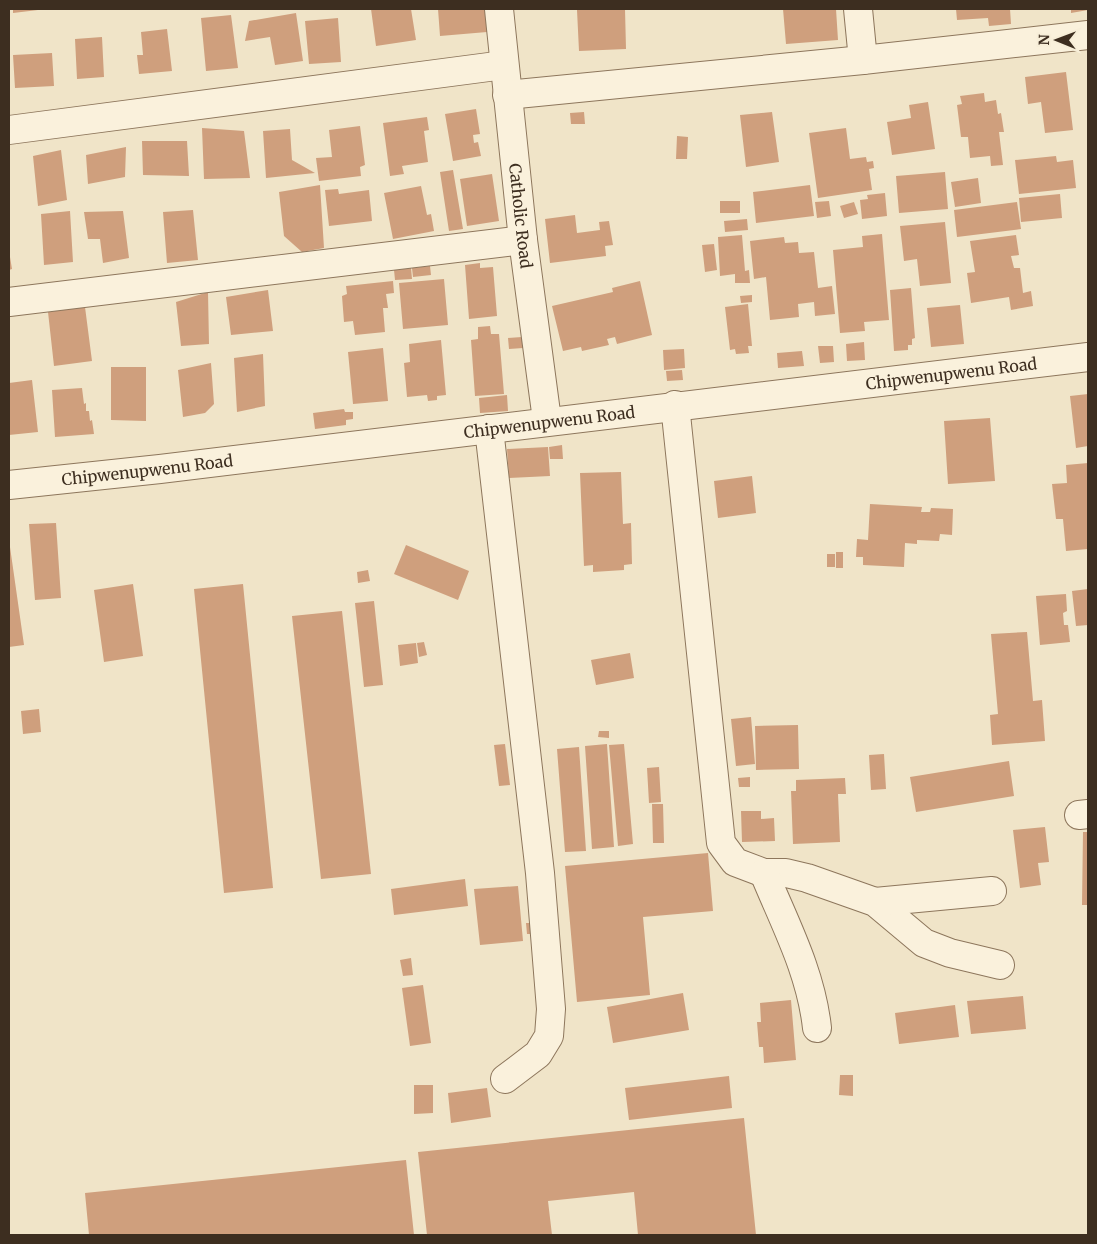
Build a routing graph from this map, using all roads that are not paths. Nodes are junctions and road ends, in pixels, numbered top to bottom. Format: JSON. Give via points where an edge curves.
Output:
{"nodes":[{"id":1,"x":499,"y":9,"type":"edge"},
{"id":2,"x":858,"y":9,"type":"edge"},
{"id":3,"x":1088,"y":35,"type":"edge"},
{"id":4,"x":863,"y":60,"type":"junction"},
{"id":5,"x":504,"y":65,"type":"junction"},
{"id":6,"x":508,"y":95,"type":"junction"},
{"id":7,"x":9,"y":130,"type":"edge"},
{"id":8,"x":522,"y":240,"type":"junction"},
{"id":9,"x":9,"y":302,"type":"edge"},
{"id":10,"x":1088,"y":356,"type":"edge"},
{"id":11,"x":675,"y":405,"type":"junction"},
{"id":12,"x":547,"y":420,"type":"junction"},
{"id":13,"x":489,"y":428,"type":"junction"},
{"id":14,"x":9,"y":484,"type":"edge"},
{"id":15,"x":764,"y":872,"type":"junction"},
{"id":16,"x":992,"y":891,"type":"dead end"},
{"id":17,"x":875,"y":902,"type":"junction"},
{"id":18,"x":1000,"y":965,"type":"dead end"},
{"id":19,"x":817,"y":1028,"type":"dead end"},
{"id":20,"x":504,"y":1079,"type":"dead end"}],
"edges":[{"from":1,"to":5,"type":"street","name":"Catholic Road"},
{"from":2,"to":4,"type":"street"},
{"from":3,"to":4,"type":"street"},
{"from":4,"to":6,"type":"street"},
{"from":5,"to":6,"type":"street","name":"Catholic Road"},
{"from":5,"to":7,"type":"street"},
{"from":6,"to":8,"type":"street","name":"Catholic Road"},
{"from":8,"to":9,"type":"street"},
{"from":8,"to":12,"type":"street","name":"Catholic Road"},
{"from":10,"to":11,"type":"street","name":"Chipwenupwenu Road"},
{"from":11,"to":12,"type":"street","name":"Chipwenupwenu Road"},
{"from":11,"to":15,"type":"street","via":[[721,844],[735,862]]},
{"from":12,"to":13,"type":"street","name":"Chipwenupwenu Road"},
{"from":13,"to":14,"type":"street","name":"Chipwenupwenu Road"},
{"from":13,"to":20,"type":"street","via":[[540,873],[551,1009],[549,1036],[538,1054]]},
{"from":15,"to":17,"type":"street","via":[[807,878]]},
{"from":15,"to":19,"type":"street","via":[[807,975]]},
{"from":16,"to":17,"type":"street"},
{"from":17,"to":18,"type":"street","via":[[924,942],[950,953]]}]}
